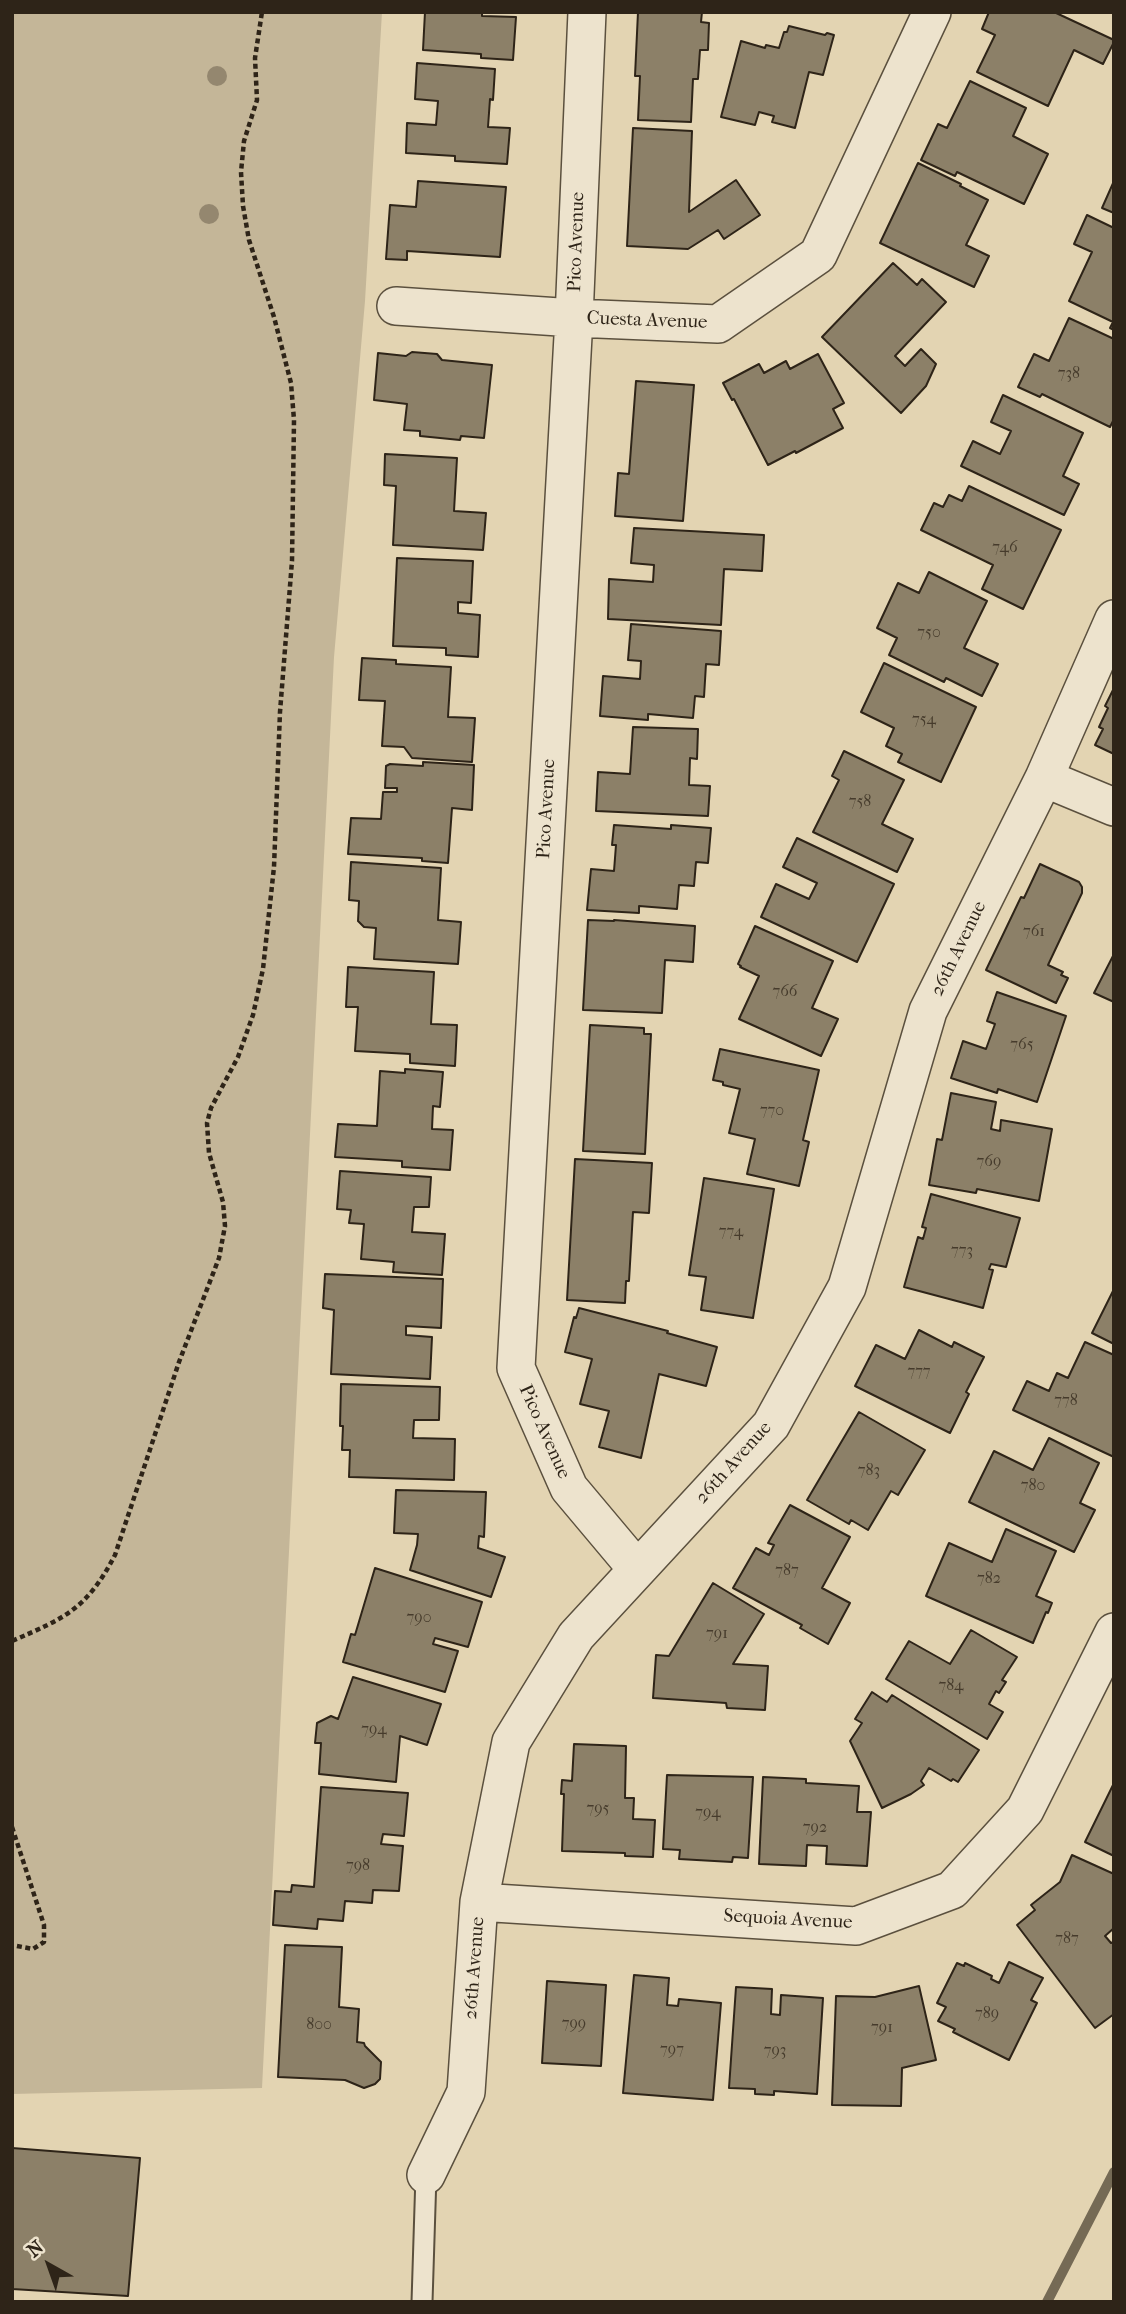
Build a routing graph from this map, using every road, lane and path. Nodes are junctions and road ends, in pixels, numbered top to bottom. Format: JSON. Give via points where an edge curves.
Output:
{"nodes":[{"id":1,"x":262,"y":12,"type":"edge"},
{"id":2,"x":587,"y":12,"type":"edge"},
{"id":3,"x":932,"y":12,"type":"edge"},
{"id":4,"x":397,"y":306,"type":"dead end"},
{"id":5,"x":574,"y":318,"type":"junction"},
{"id":6,"x":1114,"y":619,"type":"edge"},
{"id":7,"x":1044,"y":778,"type":"junction"},
{"id":8,"x":1114,"y":807,"type":"edge"},
{"id":9,"x":637,"y":1569,"type":"junction"},
{"id":10,"x":1114,"y":1632,"type":"edge"},
{"id":11,"x":12,"y":1642,"type":"edge"},
{"id":12,"x":12,"y":1827,"type":"edge"},
{"id":13,"x":480,"y":1902,"type":"junction"},
{"id":14,"x":12,"y":1945,"type":"edge"},
{"id":15,"x":426,"y":2175,"type":"joint"},
{"id":16,"x":422,"y":2302,"type":"edge"}],
"edges":[{"from":1,"to":11,"type":"path","via":[[255,58],[257,100],[244,141],[241,172],[249,240],[291,383],[292,561],[274,867],[262,969],[253,1015],[207,1123],[225,1226],[219,1258],[115,1555],[96,1588],[75,1610]]},
{"from":2,"to":5,"type":"street","name":"Pico Avenue"},
{"from":3,"to":5,"type":"street","name":"Cuesta Avenue","via":[[818,255],[718,324]]},
{"from":4,"to":5,"type":"street","name":"Cuesta Avenue"},
{"from":5,"to":9,"type":"street","name":"Pico Avenue","via":[[516,1368],[569,1488]]},
{"from":6,"to":7,"type":"street","name":"26th Avenue"},
{"from":7,"to":8,"type":"street"},
{"from":7,"to":9,"type":"street","name":"26th Avenue","via":[[928,1011],[847,1287],[771,1424]]},
{"from":9,"to":13,"type":"street","name":"26th Avenue","via":[[576,1636],[511,1742]]},
{"from":10,"to":13,"type":"street","name":"Sequoia Avenue","via":[[1026,1810],[952,1890],[856,1926]]},
{"from":12,"to":14,"type":"path","via":[[45,1936],[33,1949]]},
{"from":13,"to":15,"type":"street","name":"26th Avenue","via":[[466,2092]]},
{"from":15,"to":16,"type":"lane","name":"26th Avenue"}]}
